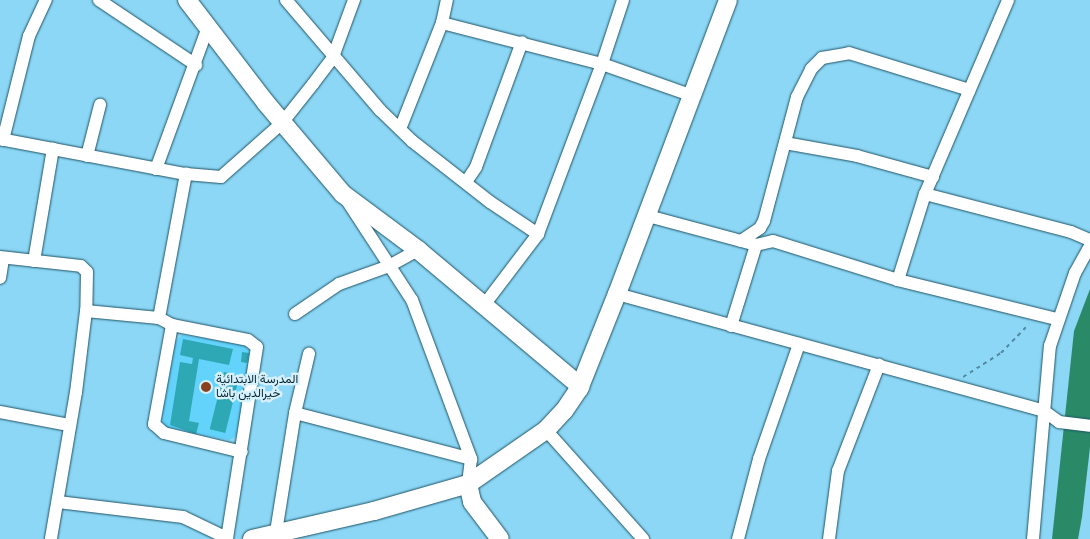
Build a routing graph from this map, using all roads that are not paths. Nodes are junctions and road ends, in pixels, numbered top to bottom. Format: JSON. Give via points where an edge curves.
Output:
{"nodes":[{"id":1,"x":46,"y":0,"type":"edge"},
{"id":2,"x":99,"y":0,"type":"edge"},
{"id":3,"x":187,"y":0,"type":"edge"},
{"id":4,"x":286,"y":0,"type":"edge"},
{"id":5,"x":354,"y":0,"type":"edge"},
{"id":6,"x":447,"y":0,"type":"edge"},
{"id":7,"x":623,"y":0,"type":"edge"},
{"id":8,"x":728,"y":0,"type":"edge"},
{"id":9,"x":1008,"y":0,"type":"edge"},
{"id":10,"x":442,"y":23,"type":"junction"},
{"id":11,"x":208,"y":28,"type":"junction"},
{"id":12,"x":522,"y":42,"type":"junction"},
{"id":13,"x":333,"y":57,"type":"junction"},
{"id":14,"x":196,"y":64,"type":"junction"},
{"id":15,"x":602,"y":64,"type":"junction"},
{"id":16,"x":969,"y":90,"type":"junction"},
{"id":17,"x":692,"y":96,"type":"junction"},
{"id":18,"x":100,"y":105,"type":"dead end"},
{"id":19,"x":282,"y":123,"type":"junction"},
{"id":20,"x":400,"y":129,"type":"junction"},
{"id":21,"x":2,"y":140,"type":"edge"},
{"id":22,"x":786,"y":143,"type":"junction"},
{"id":23,"x":53,"y":149,"type":"junction"},
{"id":24,"x":87,"y":156,"type":"junction"},
{"id":25,"x":156,"y":169,"type":"junction"},
{"id":26,"x":186,"y":174,"type":"junction"},
{"id":27,"x":933,"y":177,"type":"junction"},
{"id":28,"x":466,"y":182,"type":"junction"},
{"id":29,"x":343,"y":194,"type":"junction"},
{"id":30,"x":926,"y":194,"type":"junction"},
{"id":31,"x":648,"y":216,"type":"junction"},
{"id":32,"x":538,"y":234,"type":"junction"},
{"id":33,"x":1090,"y":240,"type":"edge"},
{"id":34,"x":741,"y":241,"type":"junction"},
{"id":35,"x":756,"y":245,"type":"junction"},
{"id":36,"x":1090,"y":246,"type":"edge"},
{"id":37,"x":418,"y":250,"type":"junction"},
{"id":38,"x":2,"y":258,"type":"edge"},
{"id":39,"x":34,"y":261,"type":"junction"},
{"id":40,"x":389,"y":266,"type":"junction"},
{"id":41,"x":0,"y":278,"type":"edge"},
{"id":42,"x":898,"y":280,"type":"junction"},
{"id":43,"x":617,"y":294,"type":"junction"},
{"id":44,"x":484,"y":305,"type":"junction"},
{"id":45,"x":86,"y":311,"type":"junction"},
{"id":46,"x":295,"y":314,"type":"dead end"},
{"id":47,"x":159,"y":318,"type":"junction"},
{"id":48,"x":1057,"y":319,"type":"junction"},
{"id":49,"x":172,"y":325,"type":"junction"},
{"id":50,"x":731,"y":326,"type":"junction"},
{"id":51,"x":799,"y":344,"type":"junction"},
{"id":52,"x":309,"y":354,"type":"dead end"},
{"id":53,"x":879,"y":365,"type":"junction"},
{"id":54,"x":580,"y":386,"type":"junction"},
{"id":55,"x":1044,"y":410,"type":"junction"},
{"id":56,"x":0,"y":412,"type":"edge"},
{"id":57,"x":295,"y":414,"type":"junction"},
{"id":58,"x":69,"y":425,"type":"junction"},
{"id":59,"x":1090,"y":426,"type":"edge"},
{"id":60,"x":546,"y":430,"type":"junction"},
{"id":61,"x":242,"y":452,"type":"junction"},
{"id":62,"x":471,"y":459,"type":"junction"},
{"id":63,"x":468,"y":484,"type":"junction"},
{"id":64,"x":58,"y":502,"type":"junction"},
{"id":65,"x":276,"y":532,"type":"junction"},
{"id":66,"x":227,"y":538,"type":"edge"},
{"id":67,"x":51,"y":539,"type":"edge"},
{"id":68,"x":252,"y":539,"type":"edge"},
{"id":69,"x":500,"y":539,"type":"edge"},
{"id":70,"x":643,"y":539,"type":"edge"},
{"id":71,"x":738,"y":539,"type":"edge"},
{"id":72,"x":829,"y":539,"type":"edge"},
{"id":73,"x":1033,"y":539,"type":"edge"}],
"edges":[{"from":1,"to":21,"type":"street","via":[[29,36]]},
{"from":2,"to":14,"type":"street"},
{"from":3,"to":11,"type":"main road"},
{"from":4,"to":13,"type":"street"},
{"from":5,"to":13,"type":"street"},
{"from":6,"to":10,"type":"street"},
{"from":7,"to":15,"type":"street"},
{"from":8,"to":17,"type":"main road"},
{"from":9,"to":16,"type":"street"},
{"from":10,"to":12,"type":"street"},
{"from":10,"to":20,"type":"street"},
{"from":11,"to":14,"type":"street"},
{"from":11,"to":19,"type":"main road"},
{"from":12,"to":15,"type":"street"},
{"from":12,"to":28,"type":"street","via":[[476,167]]},
{"from":13,"to":19,"type":"street"},
{"from":13,"to":20,"type":"street"},
{"from":14,"to":25,"type":"street"},
{"from":15,"to":17,"type":"street"},
{"from":15,"to":32,"type":"street"},
{"from":16,"to":22,"type":"street","via":[[849,53],[833,54],[822,58],[802,83]]},
{"from":16,"to":27,"type":"street"},
{"from":17,"to":31,"type":"main road"},
{"from":18,"to":24,"type":"street"},
{"from":19,"to":26,"type":"street","via":[[228,173],[213,178]]},
{"from":19,"to":29,"type":"main road"},
{"from":20,"to":28,"type":"street"},
{"from":21,"to":23,"type":"street"},
{"from":22,"to":27,"type":"street","via":[[857,156]]},
{"from":22,"to":34,"type":"street","via":[[764,221],[760,228]]},
{"from":23,"to":24,"type":"street"},
{"from":23,"to":39,"type":"street"},
{"from":24,"to":25,"type":"street"},
{"from":25,"to":26,"type":"street"},
{"from":26,"to":47,"type":"street"},
{"from":27,"to":30,"type":"street"},
{"from":28,"to":32,"type":"street"},
{"from":29,"to":37,"type":"main road"},
{"from":29,"to":40,"type":"street"},
{"from":30,"to":33,"type":"street","via":[[1071,232]]},
{"from":30,"to":42,"type":"street"},
{"from":31,"to":34,"type":"street"},
{"from":31,"to":43,"type":"main road"},
{"from":32,"to":44,"type":"street"},
{"from":34,"to":35,"type":"street"},
{"from":35,"to":42,"type":"street","via":[[773,241]]},
{"from":35,"to":50,"type":"street"},
{"from":36,"to":48,"type":"street","via":[[1075,273]]},
{"from":37,"to":40,"type":"street"},
{"from":37,"to":44,"type":"main road"},
{"from":38,"to":39,"type":"street"},
{"from":38,"to":41,"type":"street"},
{"from":39,"to":45,"type":"street","via":[[85,269]]},
{"from":40,"to":46,"type":"street","via":[[339,284]]},
{"from":40,"to":62,"type":"street","via":[[412,300]]},
{"from":42,"to":48,"type":"street"},
{"from":43,"to":50,"type":"street"},
{"from":43,"to":54,"type":"main road"},
{"from":44,"to":54,"type":"main road"},
{"from":45,"to":47,"type":"street"},
{"from":45,"to":58,"type":"street"},
{"from":47,"to":49,"type":"street"},
{"from":48,"to":55,"type":"street","via":[[1050,346]]},
{"from":49,"to":61,"type":"street","via":[[154,424],[164,433]]},
{"from":49,"to":61,"type":"street","via":[[248,340],[257,347]]},
{"from":50,"to":51,"type":"street"},
{"from":51,"to":53,"type":"street"},
{"from":51,"to":71,"type":"street","via":[[759,459]]},
{"from":52,"to":57,"type":"street"},
{"from":53,"to":55,"type":"street"},
{"from":53,"to":72,"type":"street","via":[[838,471]]},
{"from":54,"to":60,"type":"main road"},
{"from":55,"to":59,"type":"street","via":[[1059,422]]},
{"from":55,"to":73,"type":"street"},
{"from":56,"to":58,"type":"street"},
{"from":57,"to":62,"type":"street"},
{"from":57,"to":65,"type":"street"},
{"from":58,"to":64,"type":"street"},
{"from":60,"to":63,"type":"main road"},
{"from":60,"to":70,"type":"street"},
{"from":61,"to":66,"type":"street"},
{"from":62,"to":63,"type":"street"},
{"from":63,"to":65,"type":"main road","via":[[374,511]]},
{"from":63,"to":69,"type":"main road","via":[[472,502]]},
{"from":64,"to":66,"type":"street","via":[[183,517]]},
{"from":64,"to":67,"type":"street"},
{"from":65,"to":68,"type":"main road"}]}
